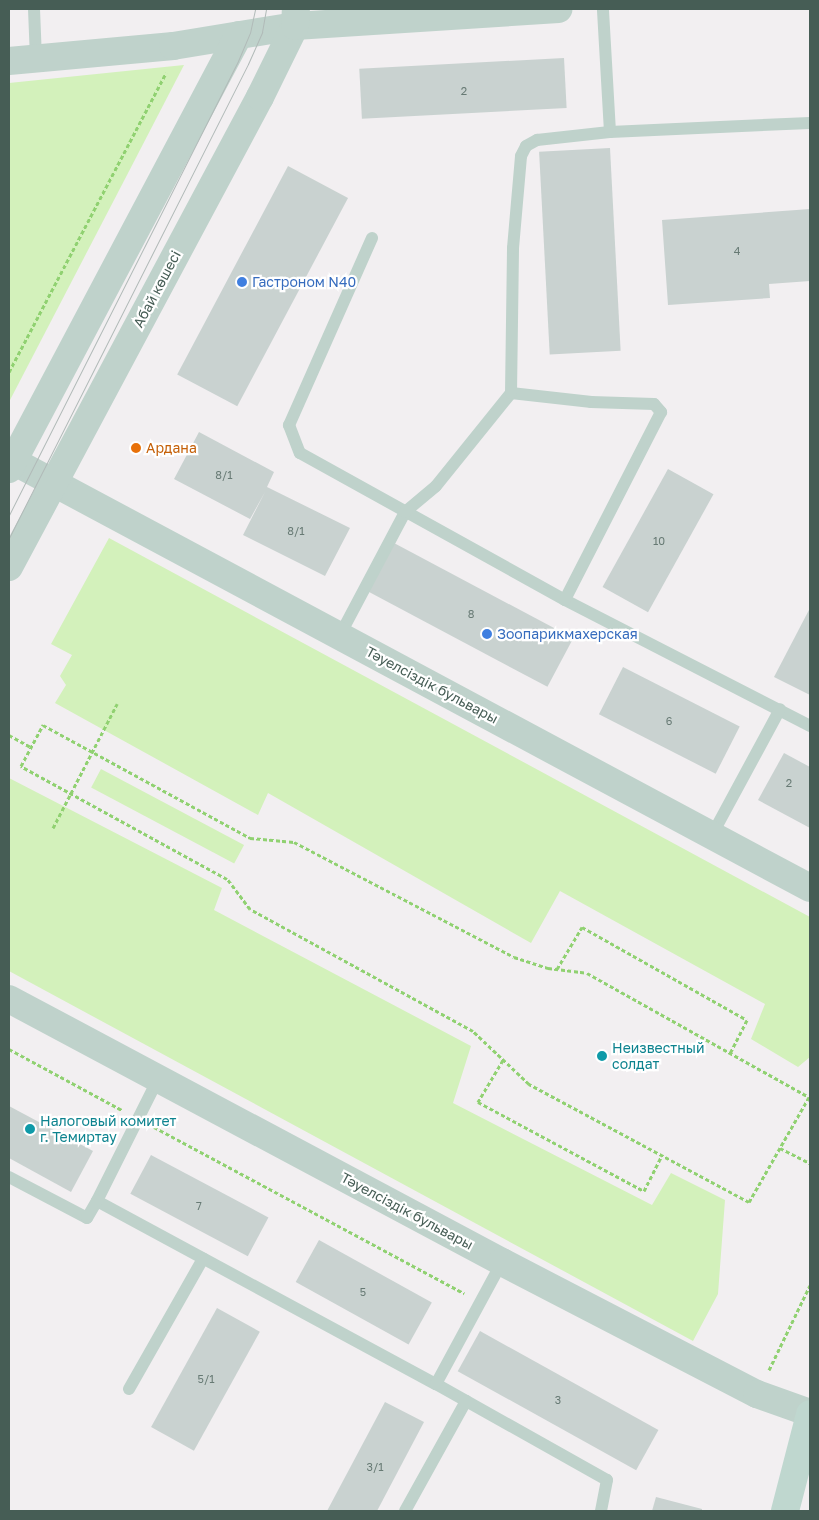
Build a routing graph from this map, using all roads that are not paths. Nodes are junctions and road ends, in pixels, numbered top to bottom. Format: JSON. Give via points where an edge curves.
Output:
{"nodes":[{"id":1,"x":34,"y":9,"type":"edge"},
{"id":2,"x":558,"y":9,"type":"edge"},
{"id":3,"x":603,"y":9,"type":"edge"},
{"id":4,"x":295,"y":18,"type":"edge"},
{"id":5,"x":239,"y":35,"type":"junction"},
{"id":6,"x":36,"y":59,"type":"junction"},
{"id":7,"x":9,"y":61,"type":"edge"},
{"id":8,"x":810,"y":123,"type":"edge"},
{"id":9,"x":610,"y":132,"type":"junction"},
{"id":10,"x":372,"y":238,"type":"dead end"},
{"id":11,"x":511,"y":393,"type":"junction"},
{"id":12,"x":11,"y":465,"type":"edge"},
{"id":13,"x":54,"y":482,"type":"junction"},
{"id":14,"x":405,"y":512,"type":"junction"},
{"id":15,"x":9,"y":567,"type":"edge"},
{"id":16,"x":565,"y":600,"type":"junction"},
{"id":17,"x":340,"y":635,"type":"junction"},
{"id":18,"x":780,"y":709,"type":"junction"},
{"id":19,"x":810,"y":726,"type":"edge"},
{"id":20,"x":712,"y":835,"type":"junction"},
{"id":21,"x":810,"y":888,"type":"edge"},
{"id":22,"x":9,"y":1000,"type":"edge"},
{"id":23,"x":160,"y":1078,"type":"junction"},
{"id":24,"x":9,"y":1177,"type":"edge"},
{"id":25,"x":97,"y":1201,"type":"junction"},
{"id":26,"x":203,"y":1259,"type":"junction"},
{"id":27,"x":502,"y":1262,"type":"junction"},
{"id":28,"x":436,"y":1384,"type":"junction"},
{"id":29,"x":130,"y":1389,"type":"dead end"},
{"id":30,"x":466,"y":1401,"type":"junction"},
{"id":31,"x":810,"y":1413,"type":"edge"},
{"id":32,"x":405,"y":1511,"type":"edge"},
{"id":33,"x":601,"y":1511,"type":"edge"},
{"id":34,"x":785,"y":1511,"type":"edge"}],
"edges":[{"from":1,"to":6,"type":"lane"},
{"from":2,"to":4,"type":"street"},
{"from":3,"to":9,"type":"lane"},
{"from":4,"to":5,"type":"street"},
{"from":4,"to":13,"type":"street","name":"Абай көшесі"},
{"from":5,"to":6,"type":"street","via":[[173,46]]},
{"from":5,"to":12,"type":"street"},
{"from":6,"to":7,"type":"street"},
{"from":8,"to":9,"type":"lane"},
{"from":9,"to":11,"type":"lane","via":[[537,140],[526,146],[521,156],[513,248]]},
{"from":10,"to":14,"type":"lane","via":[[289,425],[300,453]]},
{"from":11,"to":14,"type":"lane","via":[[436,486]]},
{"from":11,"to":16,"type":"lane","via":[[591,402],[654,404],[661,412]]},
{"from":12,"to":13,"type":"street","name":"Тәуелсіздік бульвары"},
{"from":13,"to":15,"type":"street","name":"Абай көшесі"},
{"from":13,"to":17,"type":"street","name":"Тәуелсіздік бульвары"},
{"from":14,"to":16,"type":"lane"},
{"from":14,"to":17,"type":"lane"},
{"from":16,"to":18,"type":"lane"},
{"from":17,"to":20,"type":"street","name":"Тәуелсіздік бульвары"},
{"from":18,"to":19,"type":"lane"},
{"from":18,"to":20,"type":"lane"},
{"from":20,"to":21,"type":"street","name":"Тәуелсіздік бульвары"},
{"from":22,"to":23,"type":"street","name":"Тәуелсіздік бульвары"},
{"from":23,"to":25,"type":"lane"},
{"from":23,"to":27,"type":"street","name":"Тәуелсіздік бульвары"},
{"from":24,"to":25,"type":"lane","via":[[88,1218]]},
{"from":25,"to":26,"type":"lane"},
{"from":26,"to":28,"type":"lane"},
{"from":26,"to":29,"type":"lane"},
{"from":27,"to":28,"type":"lane"},
{"from":27,"to":31,"type":"street","name":"Тәуелсіздік бульвары","via":[[757,1394]]},
{"from":28,"to":30,"type":"lane"},
{"from":30,"to":32,"type":"lane"},
{"from":30,"to":33,"type":"lane","via":[[607,1480]]},
{"from":31,"to":34,"type":"main road"}]}
